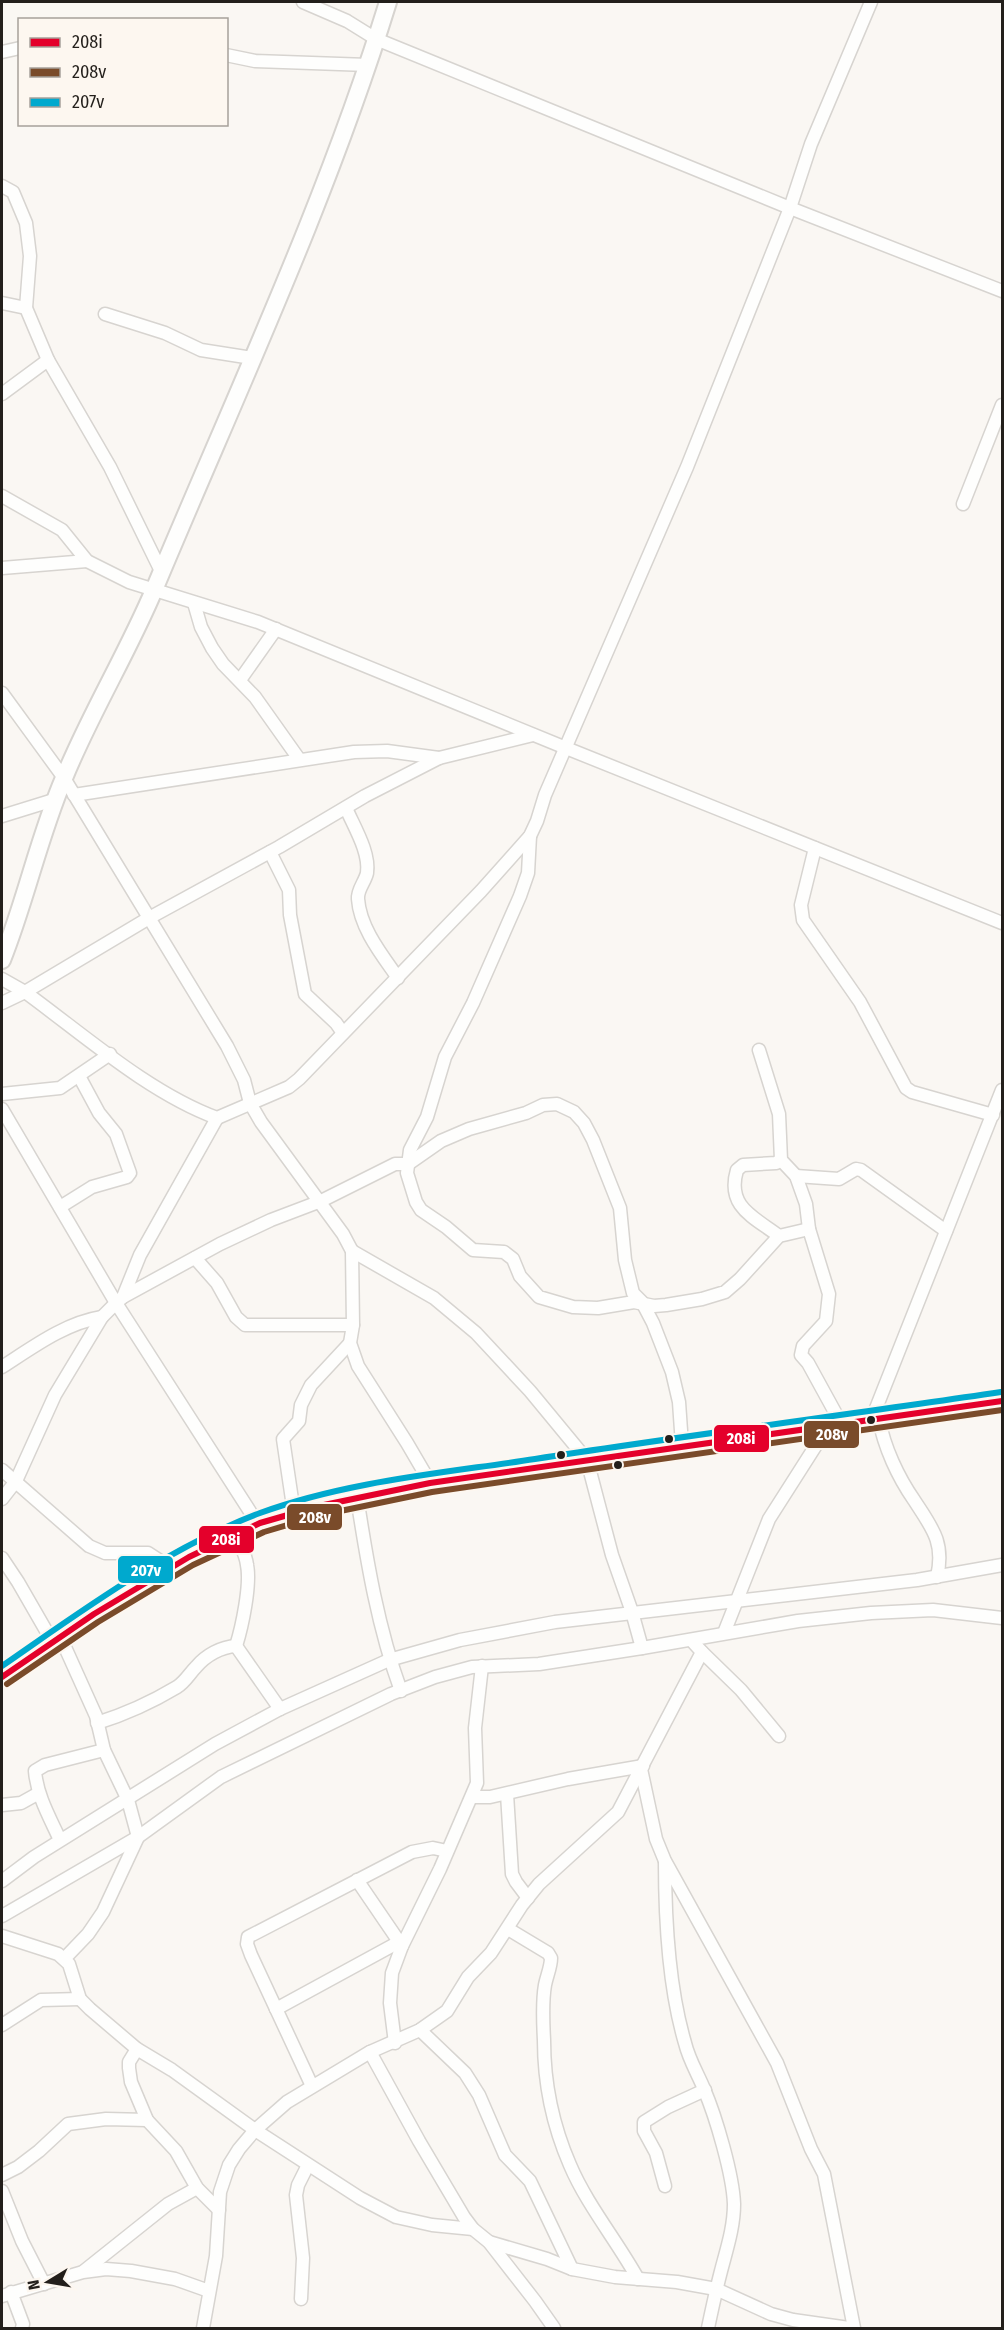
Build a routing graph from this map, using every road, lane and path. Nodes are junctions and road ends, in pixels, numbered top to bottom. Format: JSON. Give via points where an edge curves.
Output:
{"nodes":[{"id":1,"x":303,"y":2,"type":"edge"},
{"id":2,"x":388,"y":2,"type":"edge"},
{"id":3,"x":871,"y":2,"type":"edge"},
{"id":4,"x":376,"y":39,"type":"junction"},
{"id":5,"x":18,"y":48,"type":"edge"},
{"id":6,"x":2,"y":52,"type":"edge"},
{"id":7,"x":228,"y":55,"type":"edge"},
{"id":8,"x":368,"y":65,"type":"junction"},
{"id":9,"x":2,"y":186,"type":"edge"},
{"id":10,"x":789,"y":208,"type":"junction"},
{"id":11,"x":1002,"y":291,"type":"edge"},
{"id":12,"x":2,"y":303,"type":"edge"},
{"id":13,"x":26,"y":308,"type":"junction"},
{"id":14,"x":105,"y":314,"type":"dead end"},
{"id":15,"x":252,"y":358,"type":"junction"},
{"id":16,"x":48,"y":360,"type":"junction"},
{"id":17,"x":2,"y":394,"type":"edge"},
{"id":18,"x":1002,"y":405,"type":"edge"},
{"id":19,"x":2,"y":496,"type":"edge"},
{"id":20,"x":963,"y":504,"type":"dead end"},
{"id":21,"x":87,"y":561,"type":"junction"},
{"id":22,"x":2,"y":568,"type":"edge"},
{"id":23,"x":161,"y":571,"type":"junction"},
{"id":24,"x":154,"y":591,"type":"junction"},
{"id":25,"x":194,"y":603,"type":"junction"},
{"id":26,"x":276,"y":629,"type":"junction"},
{"id":27,"x":240,"y":680,"type":"junction"},
{"id":28,"x":2,"y":693,"type":"edge"},
{"id":29,"x":533,"y":735,"type":"junction"},
{"id":30,"x":566,"y":748,"type":"junction"},
{"id":31,"x":440,"y":758,"type":"junction"},
{"id":32,"x":299,"y":759,"type":"junction"},
{"id":33,"x":63,"y":778,"type":"junction"},
{"id":34,"x":74,"y":795,"type":"junction"},
{"id":35,"x":57,"y":799,"type":"junction"},
{"id":36,"x":346,"y":808,"type":"junction"},
{"id":37,"x":2,"y":816,"type":"edge"},
{"id":38,"x":530,"y":836,"type":"junction"},
{"id":39,"x":815,"y":848,"type":"junction"},
{"id":40,"x":270,"y":852,"type":"junction"},
{"id":41,"x":149,"y":918,"type":"junction"},
{"id":42,"x":1002,"y":923,"type":"edge"},
{"id":43,"x":2,"y":960,"type":"edge"},
{"id":44,"x":398,"y":978,"type":"junction"},
{"id":45,"x":2,"y":979,"type":"edge"},
{"id":46,"x":25,"y":992,"type":"junction"},
{"id":47,"x":2,"y":1003,"type":"edge"},
{"id":48,"x":343,"y":1033,"type":"junction"},
{"id":49,"x":759,"y":1050,"type":"dead end"},
{"id":50,"x":110,"y":1054,"type":"junction"},
{"id":51,"x":79,"y":1076,"type":"junction"},
{"id":52,"x":1002,"y":1090,"type":"edge"},
{"id":53,"x":2,"y":1094,"type":"edge"},
{"id":54,"x":250,"y":1103,"type":"junction"},
{"id":55,"x":2,"y":1110,"type":"edge"},
{"id":56,"x":993,"y":1115,"type":"junction"},
{"id":57,"x":217,"y":1118,"type":"junction"},
{"id":58,"x":781,"y":1160,"type":"junction"},
{"id":59,"x":408,"y":1164,"type":"junction"},
{"id":60,"x":796,"y":1176,"type":"junction"},
{"id":61,"x":321,"y":1201,"type":"junction"},
{"id":62,"x":60,"y":1207,"type":"junction"},
{"id":63,"x":809,"y":1229,"type":"junction"},
{"id":64,"x":946,"y":1231,"type":"junction"},
{"id":65,"x":779,"y":1236,"type":"junction"},
{"id":66,"x":352,"y":1251,"type":"junction"},
{"id":67,"x":195,"y":1258,"type":"junction"},
{"id":68,"x":119,"y":1300,"type":"junction"},
{"id":69,"x":642,"y":1302,"type":"junction"},
{"id":70,"x":102,"y":1317,"type":"junction"},
{"id":71,"x":353,"y":1324,"type":"junction"},
{"id":72,"x":350,"y":1344,"type":"junction"},
{"id":73,"x":2,"y":1367,"type":"edge"},
{"id":74,"x":1002,"y":1401,"type":"edge"},
{"id":75,"x":875,"y":1420,"type":"junction"},
{"id":76,"x":834,"y":1426,"type":"junction"},
{"id":77,"x":682,"y":1445,"type":"junction"},
{"id":78,"x":587,"y":1460,"type":"junction"},
{"id":79,"x":2,"y":1470,"type":"edge"},
{"id":80,"x":16,"y":1481,"type":"junction"},
{"id":81,"x":431,"y":1484,"type":"junction"},
{"id":82,"x":357,"y":1497,"type":"junction"},
{"id":83,"x":2,"y":1499,"type":"edge"},
{"id":84,"x":294,"y":1513,"type":"junction"},
{"id":85,"x":258,"y":1524,"type":"junction"},
{"id":86,"x":236,"y":1534,"type":"junction"},
{"id":87,"x":2,"y":1558,"type":"edge"},
{"id":88,"x":1002,"y":1565,"type":"edge"},
{"id":89,"x":171,"y":1568,"type":"junction"},
{"id":90,"x":937,"y":1577,"type":"junction"},
{"id":91,"x":736,"y":1601,"type":"junction"},
{"id":92,"x":632,"y":1612,"type":"junction"},
{"id":93,"x":1002,"y":1618,"type":"edge"},
{"id":94,"x":724,"y":1633,"type":"junction"},
{"id":95,"x":56,"y":1639,"type":"junction"},
{"id":96,"x":691,"y":1640,"type":"junction"},
{"id":97,"x":236,"y":1646,"type":"junction"},
{"id":98,"x":642,"y":1648,"type":"junction"},
{"id":99,"x":702,"y":1652,"type":"junction"},
{"id":100,"x":389,"y":1660,"type":"junction"},
{"id":101,"x":483,"y":1666,"type":"junction"},
{"id":102,"x":2,"y":1677,"type":"edge"},
{"id":103,"x":401,"y":1691,"type":"junction"},
{"id":104,"x":280,"y":1709,"type":"junction"},
{"id":105,"x":97,"y":1723,"type":"junction"},
{"id":106,"x":779,"y":1737,"type":"dead end"},
{"id":107,"x":104,"y":1750,"type":"junction"},
{"id":108,"x":642,"y":1767,"type":"junction"},
{"id":109,"x":39,"y":1793,"type":"junction"},
{"id":110,"x":507,"y":1794,"type":"junction"},
{"id":111,"x":473,"y":1797,"type":"junction"},
{"id":112,"x":128,"y":1800,"type":"junction"},
{"id":113,"x":2,"y":1805,"type":"edge"},
{"id":114,"x":138,"y":1837,"type":"junction"},
{"id":115,"x":60,"y":1840,"type":"junction"},
{"id":116,"x":447,"y":1851,"type":"junction"},
{"id":117,"x":665,"y":1861,"type":"junction"},
{"id":118,"x":357,"y":1880,"type":"junction"},
{"id":119,"x":2,"y":1881,"type":"edge"},
{"id":120,"x":528,"y":1898,"type":"junction"},
{"id":121,"x":2,"y":1916,"type":"edge"},
{"id":122,"x":508,"y":1929,"type":"junction"},
{"id":123,"x":2,"y":1936,"type":"edge"},
{"id":124,"x":400,"y":1944,"type":"junction"},
{"id":125,"x":65,"y":1958,"type":"junction"},
{"id":126,"x":80,"y":1999,"type":"junction"},
{"id":127,"x":276,"y":2009,"type":"junction"},
{"id":128,"x":2,"y":2025,"type":"edge"},
{"id":129,"x":420,"y":2030,"type":"junction"},
{"id":130,"x":395,"y":2043,"type":"junction"},
{"id":131,"x":137,"y":2049,"type":"junction"},
{"id":132,"x":370,"y":2052,"type":"junction"},
{"id":133,"x":312,"y":2086,"type":"junction"},
{"id":134,"x":705,"y":2090,"type":"junction"},
{"id":135,"x":147,"y":2120,"type":"junction"},
{"id":136,"x":255,"y":2130,"type":"junction"},
{"id":137,"x":308,"y":2165,"type":"junction"},
{"id":138,"x":2,"y":2175,"type":"edge"},
{"id":139,"x":665,"y":2186,"type":"dead end"},
{"id":140,"x":197,"y":2188,"type":"junction"},
{"id":141,"x":2,"y":2190,"type":"edge"},
{"id":142,"x":219,"y":2210,"type":"junction"},
{"id":143,"x":472,"y":2229,"type":"junction"},
{"id":144,"x":489,"y":2242,"type":"junction"},
{"id":145,"x":526,"y":2253,"type":"junction"},
{"id":146,"x":572,"y":2269,"type":"junction"},
{"id":147,"x":510,"y":2270,"type":"junction"},
{"id":148,"x":83,"y":2272,"type":"junction"},
{"id":149,"x":638,"y":2279,"type":"junction"},
{"id":150,"x":44,"y":2284,"type":"junction"},
{"id":151,"x":716,"y":2289,"type":"junction"},
{"id":152,"x":209,"y":2291,"type":"junction"},
{"id":153,"x":6,"y":2294,"type":"edge"},
{"id":154,"x":301,"y":2299,"type":"dead end"},
{"id":155,"x":22,"y":2328,"type":"edge"},
{"id":156,"x":203,"y":2328,"type":"edge"},
{"id":157,"x":554,"y":2328,"type":"edge"},
{"id":158,"x":708,"y":2328,"type":"edge"},
{"id":159,"x":849,"y":2328,"type":"edge"},
{"id":160,"x":854,"y":2328,"type":"edge"}],
"edges":[{"from":1,"to":4,"type":"street"},
{"from":2,"to":4,"type":"street"},
{"from":3,"to":10,"type":"street","via":[[811,144]]},
{"from":4,"to":8,"type":"street"},
{"from":4,"to":10,"type":"street"},
{"from":5,"to":6,"type":"street"},
{"from":7,"to":8,"type":"street","via":[[255,61]]},
{"from":8,"to":15,"type":"street"},
{"from":9,"to":13,"type":"street","via":[[13,192],[26,223],[30,256]]},
{"from":10,"to":11,"type":"street"},
{"from":10,"to":30,"type":"street","via":[[687,467]]},
{"from":12,"to":13,"type":"street"},
{"from":13,"to":16,"type":"street"},
{"from":14,"to":15,"type":"street","via":[[165,333],[201,350]]},
{"from":15,"to":23,"type":"street"},
{"from":16,"to":17,"type":"street"},
{"from":16,"to":23,"type":"street","via":[[110,467]]},
{"from":18,"to":20,"type":"street"},
{"from":19,"to":21,"type":"street","via":[[62,530]]},
{"from":21,"to":22,"type":"street"},
{"from":21,"to":24,"type":"street"},
{"from":23,"to":24,"type":"street"},
{"from":24,"to":25,"type":"street"},
{"from":24,"to":33,"type":"street"},
{"from":25,"to":26,"type":"street"},
{"from":25,"to":27,"type":"street","via":[[212,648]]},
{"from":26,"to":27,"type":"street"},
{"from":26,"to":29,"type":"street"},
{"from":27,"to":32,"type":"street"},
{"from":28,"to":33,"type":"street"},
{"from":29,"to":30,"type":"street"},
{"from":29,"to":31,"type":"street"},
{"from":30,"to":38,"type":"street"},
{"from":30,"to":39,"type":"street"},
{"from":31,"to":32,"type":"street","via":[[387,751]]},
{"from":31,"to":36,"type":"street"},
{"from":32,"to":34,"type":"street"},
{"from":33,"to":34,"type":"street"},
{"from":33,"to":35,"type":"street"},
{"from":34,"to":41,"type":"street"},
{"from":35,"to":37,"type":"street"},
{"from":35,"to":43,"type":"street"},
{"from":36,"to":40,"type":"street"},
{"from":36,"to":44,"type":"street","via":[[363,847],[367,868],[358,899],[362,913],[373,941]]},
{"from":38,"to":44,"type":"street"},
{"from":38,"to":59,"type":"street","via":[[528,873],[520,896],[445,1057]]},
{"from":39,"to":42,"type":"street"},
{"from":39,"to":56,"type":"street","via":[[801,905],[804,920],[860,1002],[906,1088]]},
{"from":40,"to":41,"type":"street"},
{"from":40,"to":48,"type":"street","via":[[289,890],[304,994]]},
{"from":41,"to":46,"type":"street"},
{"from":41,"to":54,"type":"street","via":[[227,1046],[244,1080]]},
{"from":44,"to":48,"type":"street"},
{"from":45,"to":46,"type":"street"},
{"from":46,"to":47,"type":"street"},
{"from":46,"to":50,"type":"street"},
{"from":48,"to":54,"type":"street","via":[[289,1087]]},
{"from":49,"to":58,"type":"street","via":[[779,1114]]},
{"from":50,"to":51,"type":"street"},
{"from":50,"to":57,"type":"street","via":[[166,1095]]},
{"from":51,"to":53,"type":"street","via":[[60,1088]]},
{"from":51,"to":62,"type":"street","via":[[99,1113],[116,1134],[130,1173],[92,1187]]},
{"from":52,"to":56,"type":"street"},
{"from":54,"to":57,"type":"street"},
{"from":54,"to":61,"type":"street","via":[[289,1163]]},
{"from":55,"to":62,"type":"street"},
{"from":56,"to":64,"type":"street"},
{"from":57,"to":68,"type":"street"},
{"from":58,"to":60,"type":"street"},
{"from":58,"to":65,"type":"street","via":[[744,1165],[737,1170],[734,1180],[734,1193],[743,1209]]},
{"from":59,"to":61,"type":"street","via":[[395,1164]]},
{"from":59,"to":69,"type":"street","via":[[407,1173],[421,1210],[473,1250],[504,1252],[539,1297],[573,1307]]},
{"from":59,"to":69,"type":"street","via":[[441,1141],[543,1105],[558,1104],[574,1112],[593,1140],[620,1208],[628,1275],[633,1293]]},
{"from":60,"to":63,"type":"street","via":[[806,1204]]},
{"from":60,"to":64,"type":"street","via":[[832,1180],[861,1170]]},
{"from":61,"to":66,"type":"street"},
{"from":61,"to":67,"type":"street","via":[[271,1220]]},
{"from":62,"to":68,"type":"street"},
{"from":63,"to":65,"type":"street"},
{"from":63,"to":76,"type":"street","via":[[829,1300],[826,1321],[803,1346],[801,1355]]},
{"from":64,"to":75,"type":"street"},
{"from":65,"to":69,"type":"street","via":[[725,1292],[666,1305]]},
{"from":66,"to":71,"type":"street"},
{"from":66,"to":78,"type":"street","via":[[434,1298],[476,1334]]},
{"from":67,"to":68,"type":"street"},
{"from":67,"to":71,"type":"street","via":[[245,1325]]},
{"from":68,"to":70,"type":"street"},
{"from":68,"to":85,"type":"street"},
{"from":69,"to":77,"type":"street","via":[[672,1372]]},
{"from":70,"to":73,"type":"street","via":[[85,1319],[69,1327]]},
{"from":70,"to":80,"type":"street","via":[[55,1395]]},
{"from":71,"to":72,"type":"street"},
{"from":72,"to":81,"type":"street","via":[[358,1366]]},
{"from":72,"to":84,"type":"street","via":[[311,1385],[301,1405],[299,1421],[284,1439]]},
{"from":74,"to":75,"type":"street"},
{"from":75,"to":76,"type":"street"},
{"from":75,"to":90,"type":"street","via":[[913,1499],[933,1529],[940,1555]]},
{"from":76,"to":77,"type":"street"},
{"from":76,"to":91,"type":"street","via":[[769,1519]]},
{"from":77,"to":78,"type":"street"},
{"from":78,"to":81,"type":"street"},
{"from":78,"to":92,"type":"street"},
{"from":79,"to":80,"type":"street"},
{"from":80,"to":83,"type":"street"},
{"from":80,"to":89,"type":"street","via":[[89,1546],[105,1553],[148,1553]]},
{"from":81,"to":82,"type":"street"},
{"from":82,"to":84,"type":"street"},
{"from":82,"to":100,"type":"street"},
{"from":84,"to":85,"type":"street"},
{"from":85,"to":86,"type":"street"},
{"from":86,"to":89,"type":"street"},
{"from":86,"to":97,"type":"street","via":[[247,1563],[249,1586]]},
{"from":87,"to":95,"type":"street"},
{"from":88,"to":90,"type":"street"},
{"from":89,"to":95,"type":"street"},
{"from":90,"to":91,"type":"street"},
{"from":91,"to":92,"type":"street"},
{"from":91,"to":94,"type":"street"},
{"from":92,"to":98,"type":"street"},
{"from":92,"to":100,"type":"street","via":[[460,1640]]},
{"from":93,"to":94,"type":"street","via":[[933,1610],[871,1613]]},
{"from":94,"to":96,"type":"street"},
{"from":95,"to":102,"type":"street"},
{"from":95,"to":105,"type":"street"},
{"from":96,"to":98,"type":"street"},
{"from":96,"to":99,"type":"street"},
{"from":97,"to":104,"type":"street"},
{"from":97,"to":105,"type":"street","via":[[207,1656],[187,1680],[147,1704]]},
{"from":98,"to":101,"type":"street","via":[[539,1664]]},
{"from":99,"to":106,"type":"street","via":[[741,1690]]},
{"from":99,"to":108,"type":"street"},
{"from":100,"to":103,"type":"street"},
{"from":100,"to":104,"type":"street"},
{"from":101,"to":103,"type":"street","via":[[435,1677]]},
{"from":101,"to":111,"type":"street","via":[[475,1728],[477,1783]]},
{"from":103,"to":114,"type":"street","via":[[221,1777]]},
{"from":104,"to":112,"type":"street","via":[[215,1744]]},
{"from":105,"to":107,"type":"street"},
{"from":107,"to":109,"type":"street","via":[[35,1771]]},
{"from":107,"to":112,"type":"street"},
{"from":108,"to":110,"type":"street"},
{"from":108,"to":117,"type":"street"},
{"from":108,"to":120,"type":"street","via":[[618,1812]]},
{"from":109,"to":113,"type":"street","via":[[21,1803]]},
{"from":109,"to":115,"type":"street"},
{"from":110,"to":111,"type":"street"},
{"from":110,"to":120,"type":"street","via":[[512,1874]]},
{"from":111,"to":116,"type":"street"},
{"from":112,"to":114,"type":"street"},
{"from":112,"to":115,"type":"street"},
{"from":114,"to":121,"type":"street"},
{"from":114,"to":125,"type":"street","via":[[103,1912]]},
{"from":115,"to":119,"type":"street"},
{"from":116,"to":118,"type":"street","via":[[433,1848],[412,1852]]},
{"from":116,"to":124,"type":"street"},
{"from":117,"to":134,"type":"street","via":[[670,1952],[681,2028],[689,2057]]},
{"from":117,"to":160,"type":"street","via":[[777,2063],[824,2174]]},
{"from":118,"to":124,"type":"street"},
{"from":118,"to":127,"type":"street","via":[[248,1937],[247,1944]]},
{"from":120,"to":122,"type":"street"},
{"from":122,"to":129,"type":"street","via":[[468,1977],[447,2011]]},
{"from":122,"to":149,"type":"street","via":[[551,1958],[545,1986],[544,2042],[557,2130],[570,2166]]},
{"from":123,"to":125,"type":"street"},
{"from":124,"to":127,"type":"street"},
{"from":124,"to":130,"type":"street","via":[[392,1973],[390,2003]]},
{"from":125,"to":126,"type":"street"},
{"from":126,"to":128,"type":"street","via":[[41,2000]]},
{"from":126,"to":131,"type":"street"},
{"from":127,"to":133,"type":"street"},
{"from":129,"to":130,"type":"street"},
{"from":129,"to":146,"type":"street","via":[[465,2073],[479,2095],[505,2155],[530,2181]]},
{"from":130,"to":132,"type":"street"},
{"from":131,"to":135,"type":"street","via":[[129,2068]]},
{"from":131,"to":136,"type":"street"},
{"from":132,"to":133,"type":"street"},
{"from":132,"to":143,"type":"street"},
{"from":133,"to":136,"type":"street","via":[[273,2112]]},
{"from":134,"to":139,"type":"street","via":[[644,2122]]},
{"from":134,"to":151,"type":"street","via":[[734,2201],[732,2231]]},
{"from":135,"to":138,"type":"street","via":[[68,2124],[39,2151]]},
{"from":135,"to":140,"type":"street","via":[[176,2151]]},
{"from":136,"to":137,"type":"street"},
{"from":136,"to":142,"type":"street","via":[[229,2165]]},
{"from":137,"to":143,"type":"street","via":[[396,2217]]},
{"from":137,"to":154,"type":"street","via":[[296,2195],[303,2258]]},
{"from":140,"to":142,"type":"street"},
{"from":140,"to":148,"type":"street","via":[[168,2204]]},
{"from":141,"to":150,"type":"street"},
{"from":142,"to":152,"type":"street"},
{"from":143,"to":144,"type":"street"},
{"from":144,"to":145,"type":"street"},
{"from":144,"to":147,"type":"street"},
{"from":145,"to":146,"type":"street"},
{"from":145,"to":147,"type":"street"},
{"from":146,"to":149,"type":"street"},
{"from":147,"to":157,"type":"street"},
{"from":148,"to":150,"type":"street"},
{"from":148,"to":152,"type":"street","via":[[131,2271],[175,2279]]},
{"from":149,"to":151,"type":"street"},
{"from":150,"to":153,"type":"street"},
{"from":151,"to":158,"type":"street"},
{"from":151,"to":159,"type":"street","via":[[771,2314]]},
{"from":152,"to":156,"type":"street"},
{"from":153,"to":155,"type":"street"}]}
